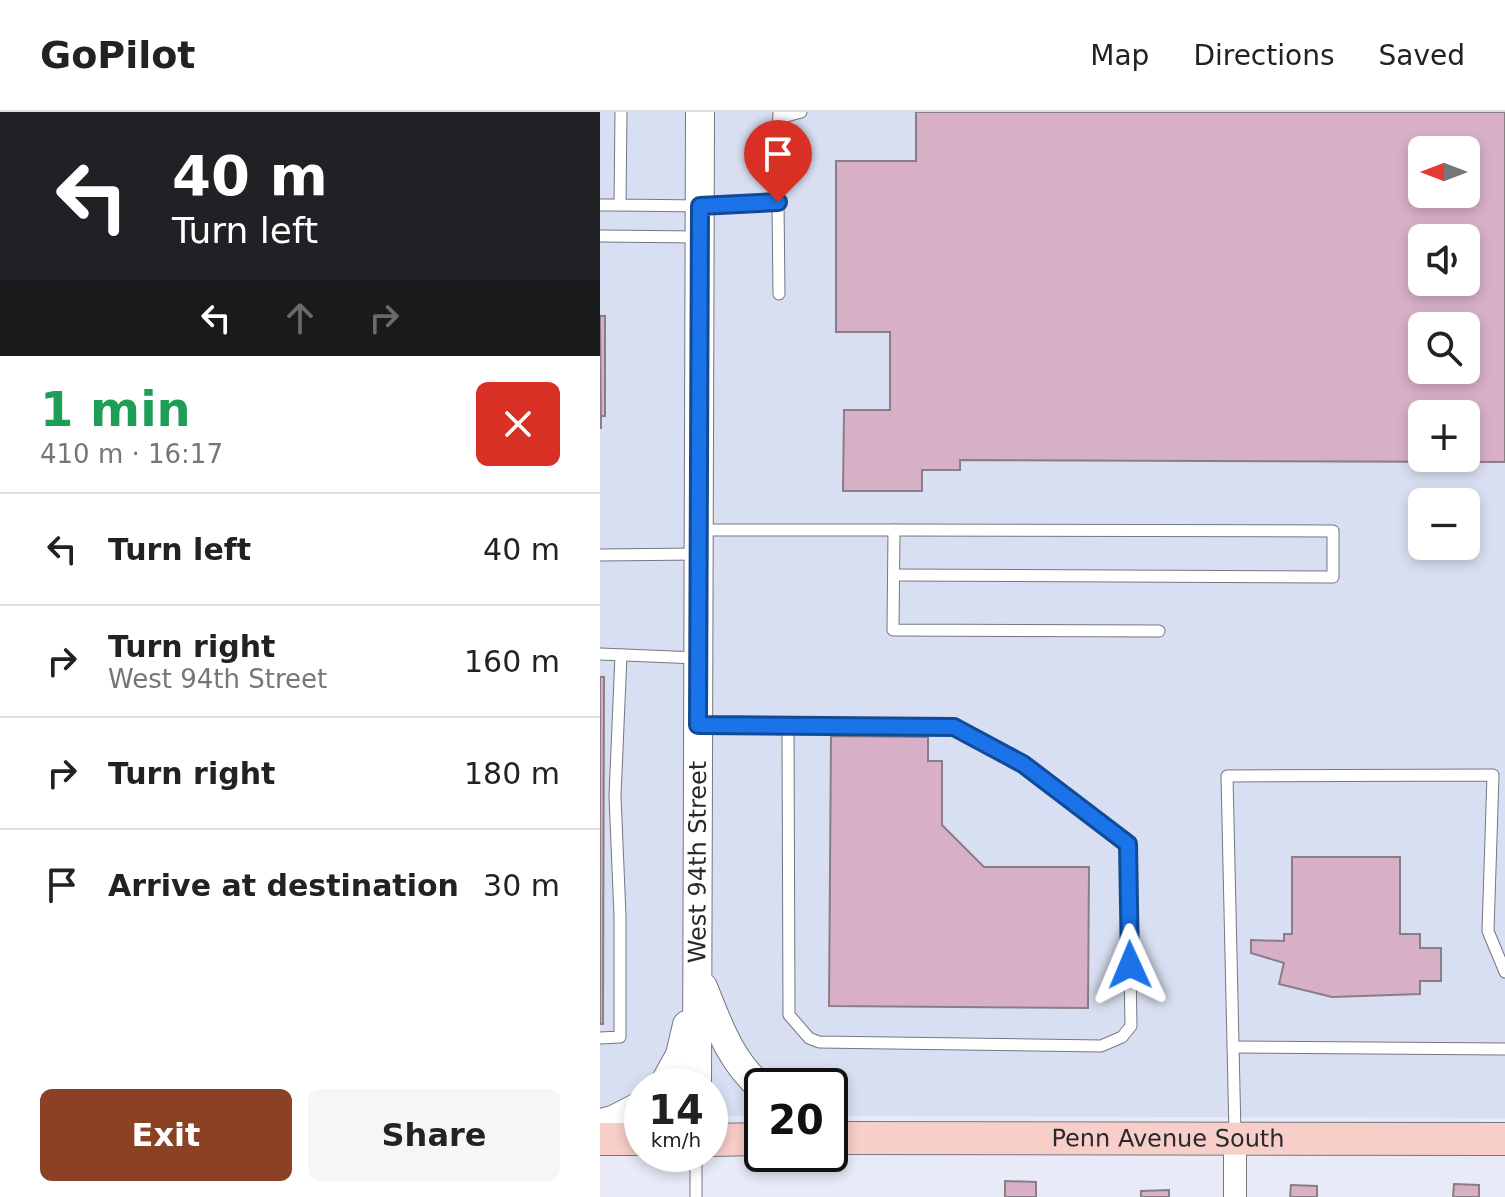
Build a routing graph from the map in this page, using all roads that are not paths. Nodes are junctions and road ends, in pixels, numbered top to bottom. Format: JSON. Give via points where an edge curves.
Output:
{"nodes":[{"id":1,"x":621,"y":112,"type":"edge"},
{"id":2,"x":700,"y":112,"type":"edge"},
{"id":3,"x":801,"y":112,"type":"edge"},
{"id":4,"x":779,"y":115,"type":"edge"},
{"id":5,"x":778,"y":202,"type":"junction"},
{"id":6,"x":600,"y":205,"type":"edge"},
{"id":7,"x":620,"y":205,"type":"junction"},
{"id":8,"x":700,"y":206,"type":"junction"},
{"id":9,"x":600,"y":236,"type":"edge"},
{"id":10,"x":700,"y":237,"type":"junction"},
{"id":11,"x":779,"y":294,"type":"dead end"},
{"id":12,"x":894,"y":530,"type":"junction"},
{"id":13,"x":698,"y":542,"type":"junction"},
{"id":14,"x":600,"y":555,"type":"edge"},
{"id":15,"x":894,"y":575,"type":"junction"},
{"id":16,"x":1159,"y":631,"type":"dead end"},
{"id":17,"x":600,"y":654,"type":"edge"},
{"id":18,"x":621,"y":655,"type":"junction"},
{"id":19,"x":698,"y":658,"type":"junction"},
{"id":20,"x":698,"y":725,"type":"junction"},
{"id":21,"x":788,"y":726,"type":"junction"},
{"id":22,"x":1505,"y":972,"type":"edge"},
{"id":23,"x":697,"y":973,"type":"junction"},
{"id":24,"x":600,"y":1038,"type":"edge"},
{"id":25,"x":1233,"y":1047,"type":"junction"},
{"id":26,"x":1505,"y":1049,"type":"edge"},
{"id":27,"x":673,"y":1068,"type":"edge"},
{"id":28,"x":697,"y":1068,"type":"edge"},
{"id":29,"x":744,"y":1072,"type":"edge"},
{"id":30,"x":624,"y":1114,"type":"edge"},
{"id":31,"x":600,"y":1123,"type":"edge"},
{"id":32,"x":848,"y":1129,"type":"edge"},
{"id":33,"x":848,"y":1138,"type":"edge"},
{"id":34,"x":883,"y":1138,"type":"junction"},
{"id":35,"x":600,"y":1139,"type":"edge"},
{"id":36,"x":624,"y":1139,"type":"edge"},
{"id":37,"x":1235,"y":1139,"type":"junction"},
{"id":38,"x":1505,"y":1139,"type":"edge"},
{"id":39,"x":696,"y":1172,"type":"edge"},
{"id":40,"x":696,"y":1197,"type":"edge"},
{"id":41,"x":1235,"y":1197,"type":"edge"}],
"edges":[{"from":1,"to":7,"type":"lane"},
{"from":2,"to":8,"type":"street","name":"West 94th Street"},
{"from":3,"to":4,"type":"lane"},
{"from":4,"to":5,"type":"lane"},
{"from":5,"to":8,"type":"lane"},
{"from":5,"to":11,"type":"lane"},
{"from":6,"to":7,"type":"lane"},
{"from":7,"to":8,"type":"lane"},
{"from":8,"to":10,"type":"street","name":"West 94th Street"},
{"from":9,"to":10,"type":"lane"},
{"from":10,"to":13,"type":"street","name":"West 94th Street"},
{"from":12,"to":13,"type":"lane"},
{"from":12,"to":15,"type":"lane"},
{"from":12,"to":15,"type":"lane","via":[[1333,531],[1333,577]]},
{"from":13,"to":14,"type":"lane"},
{"from":13,"to":19,"type":"street","name":"West 94th Street"},
{"from":15,"to":16,"type":"lane","via":[[893,630]]},
{"from":17,"to":18,"type":"lane"},
{"from":18,"to":19,"type":"lane"},
{"from":18,"to":24,"type":"lane","via":[[615,796],[620,1037]]},
{"from":19,"to":20,"type":"street","name":"West 94th Street"},
{"from":20,"to":21,"type":"lane"},
{"from":20,"to":23,"type":"street","name":"West 94th Street"},
{"from":21,"to":21,"type":"lane","via":[[954,727],[1023,764],[1122,837],[1128,844],[1131,1026],[1122,1037],[1101,1046],[809,1038],[789,1015]]},
{"from":22,"to":25,"type":"lane","via":[[1488,931],[1493,775],[1227,776]]},
{"from":23,"to":27,"type":"street"},
{"from":23,"to":28,"type":"street","name":"West 94th Street"},
{"from":23,"to":29,"type":"street","via":[[721,1033]]},
{"from":25,"to":26,"type":"lane"},
{"from":25,"to":37,"type":"lane"},
{"from":30,"to":31,"type":"street"},
{"from":32,"to":34,"type":"street"},
{"from":33,"to":34,"type":"main road","name":"Penn Avenue South"},
{"from":34,"to":37,"type":"main road","name":"Penn Avenue South"},
{"from":35,"to":36,"type":"main road"},
{"from":37,"to":38,"type":"main road","name":"Penn Avenue South"},
{"from":37,"to":41,"type":"street"},
{"from":39,"to":40,"type":"lane"}]}
